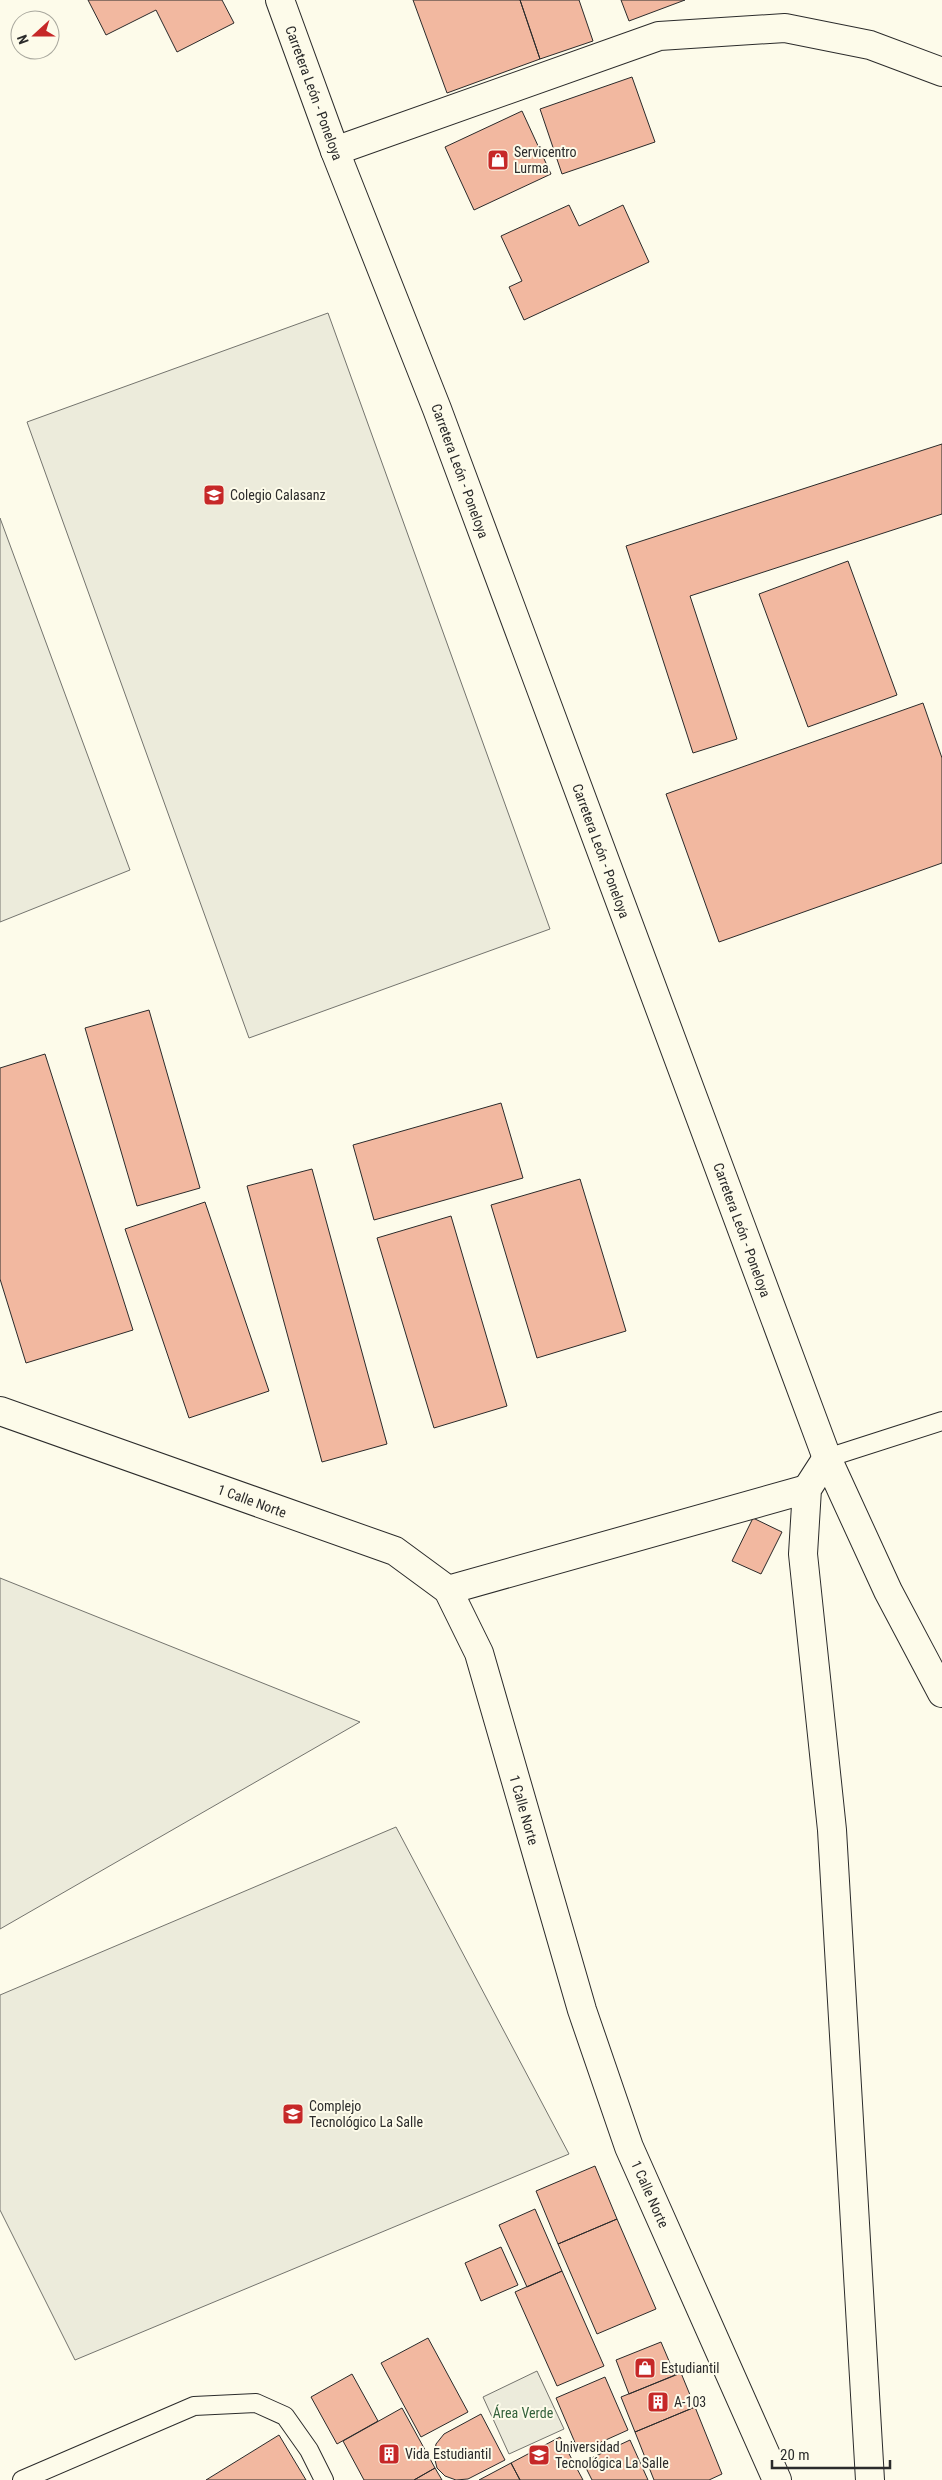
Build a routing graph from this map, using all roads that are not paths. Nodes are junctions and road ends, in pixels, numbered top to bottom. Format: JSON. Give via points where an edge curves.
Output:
{"nodes":[{"id":1,"x":280,"y":0,"type":"edge"},
{"id":2,"x":942,"y":72,"type":"edge"},
{"id":3,"x":335,"y":151,"type":"junction"},
{"id":4,"x":0,"y":1411,"type":"edge"},
{"id":5,"x":942,"y":1421,"type":"edge"},
{"id":6,"x":827,"y":1458,"type":"junction"},
{"id":7,"x":807,"y":1489,"type":"junction"},
{"id":8,"x":448,"y":1590,"type":"junction"},
{"id":9,"x":942,"y":1693,"type":"edge"},
{"id":10,"x":22,"y":2480,"type":"edge"},
{"id":11,"x":324,"y":2480,"type":"edge"},
{"id":12,"x":777,"y":2480,"type":"edge"},
{"id":13,"x":870,"y":2480,"type":"edge"}],
"edges":[{"from":1,"to":3,"type":"street","name":"Carretera León - Poneloya"},
{"from":2,"to":3,"type":"street","via":[[870,46],[785,28],[659,36]]},
{"from":3,"to":6,"type":"street","name":"Carretera León - Poneloya","via":[[437,408]]},
{"from":4,"to":8,"type":"street","name":"1 Calle Norte","via":[[394,1551]]},
{"from":5,"to":6,"type":"lane"},
{"from":6,"to":7,"type":"street"},
{"from":6,"to":9,"type":"street","name":"Carretera León - Poneloya","via":[[888,1591]]},
{"from":7,"to":8,"type":"street"},
{"from":7,"to":13,"type":"street","via":[[803,1554],[832,1830]]},
{"from":8,"to":12,"type":"street","name":"1 Calle Norte","via":[[478,1653],[582,2010],[629,2147]]},
{"from":10,"to":11,"type":"lane","via":[[194,2406],[256,2403],[285,2416],[309,2450]]}]}
